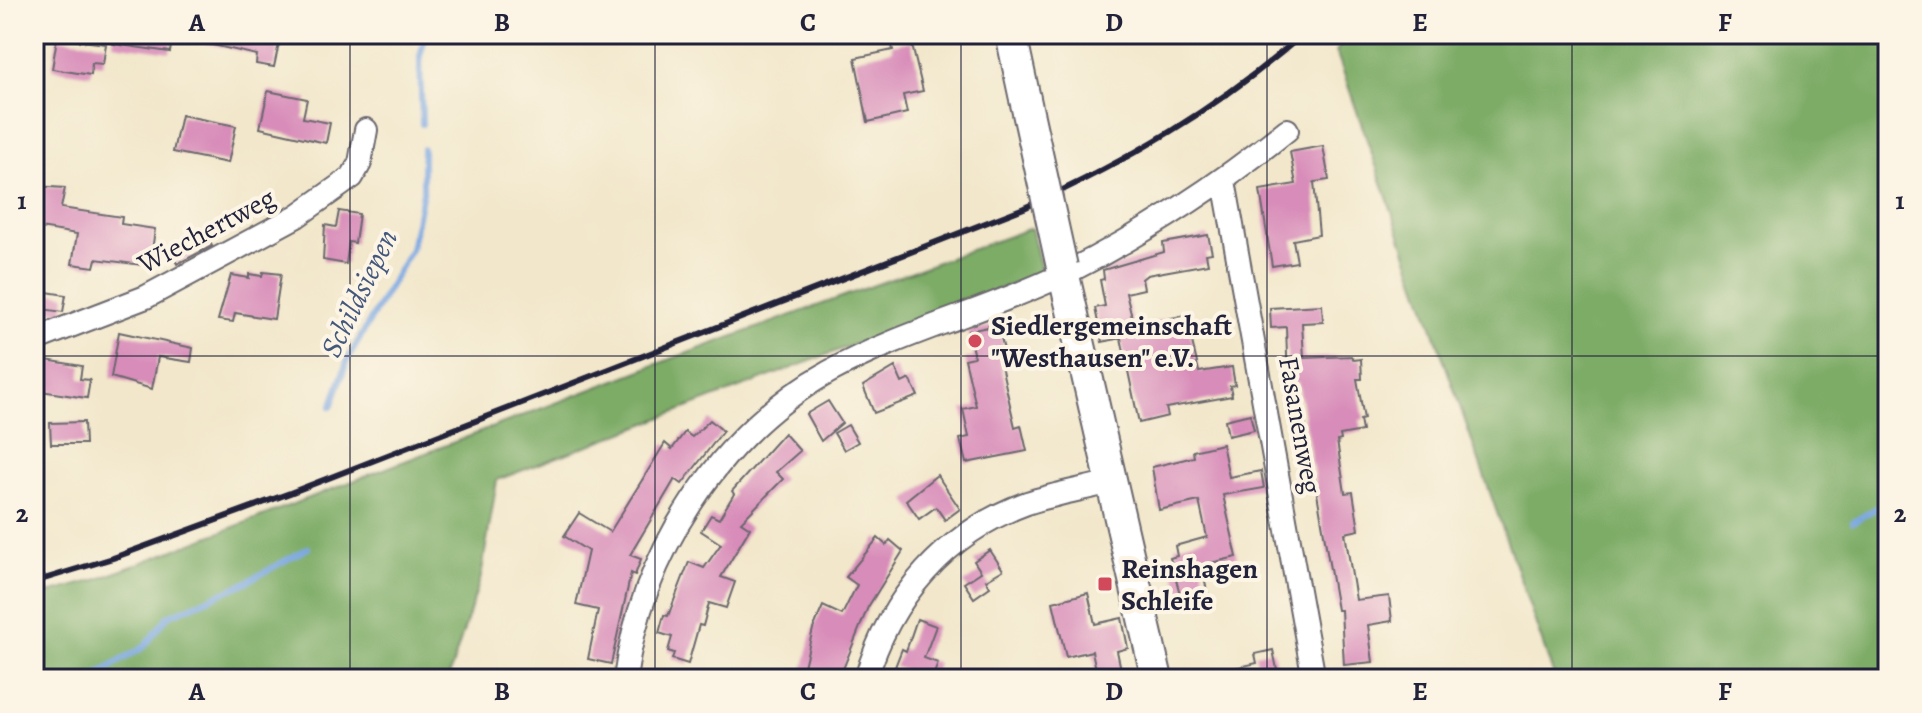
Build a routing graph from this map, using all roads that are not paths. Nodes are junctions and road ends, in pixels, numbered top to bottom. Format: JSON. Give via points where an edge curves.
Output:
{"nodes":[{"id":1,"x":1011,"y":34,"type":"edge"},
{"id":2,"x":366,"y":130,"type":"dead end"},
{"id":3,"x":1287,"y":130,"type":"dead end"},
{"id":4,"x":1224,"y":181,"type":"junction"},
{"id":5,"x":1062,"y":271,"type":"junction"},
{"id":6,"x":34,"y":340,"type":"edge"},
{"id":7,"x":1111,"y":482,"type":"junction"},
{"id":8,"x":625,"y":679,"type":"edge"},
{"id":9,"x":866,"y":679,"type":"edge"},
{"id":10,"x":1157,"y":679,"type":"edge"},
{"id":11,"x":1314,"y":679,"type":"edge"}],
"edges":[{"from":1,"to":5,"type":"main road","bridge":true},
{"from":2,"to":6,"type":"street","name":"Wiechertweg","via":[[352,177],[297,216],[146,297]]},
{"from":3,"to":4,"type":"street"},
{"from":4,"to":5,"type":"street"},
{"from":4,"to":11,"type":"street","name":"Fasanenweg"},
{"from":5,"to":7,"type":"main road"},
{"from":5,"to":8,"type":"street","via":[[827,373],[738,444],[699,491],[663,554],[640,610]]},
{"from":7,"to":9,"type":"street","via":[[1027,504],[951,545],[903,599]]},
{"from":7,"to":10,"type":"main road"}]}
